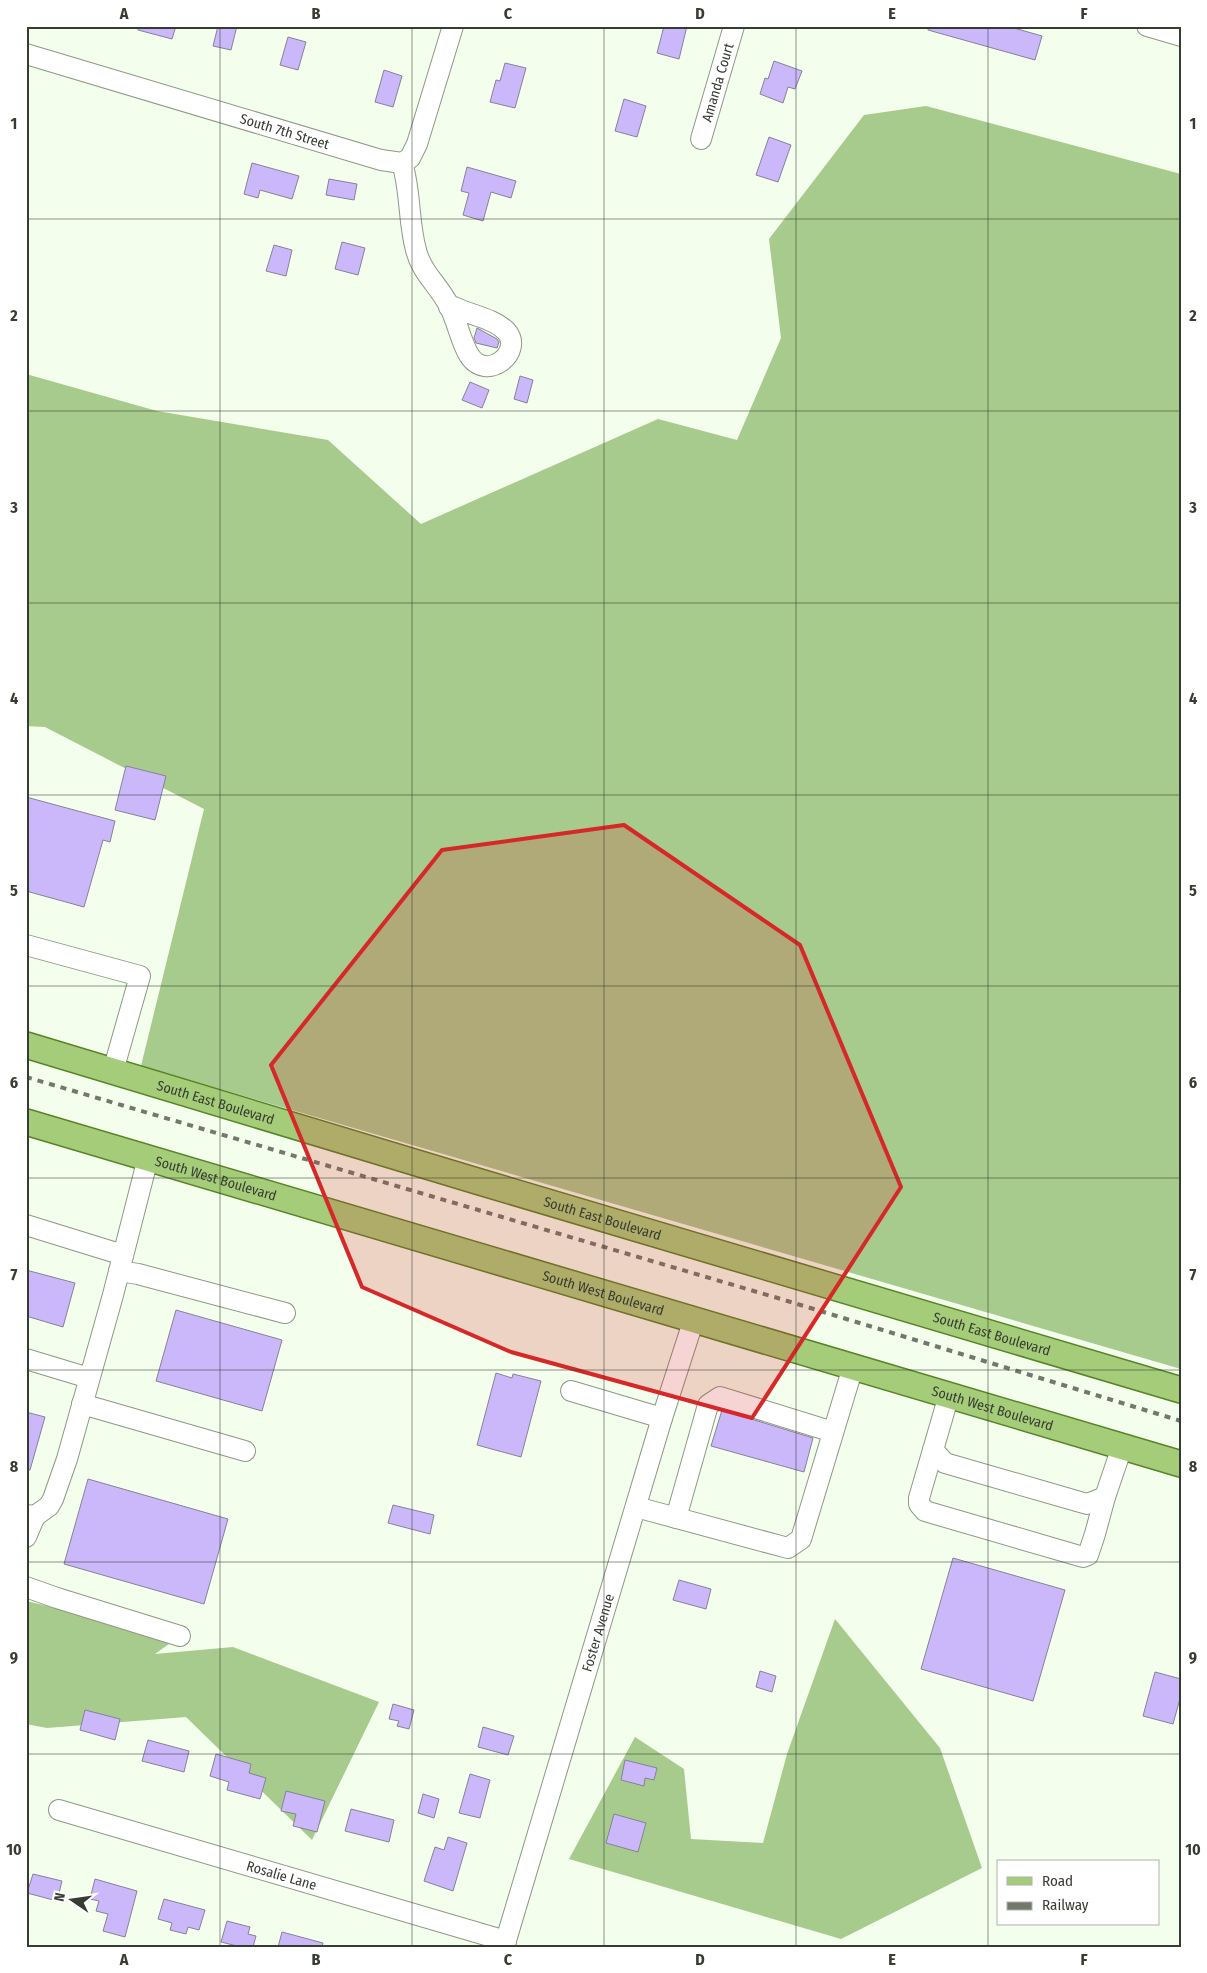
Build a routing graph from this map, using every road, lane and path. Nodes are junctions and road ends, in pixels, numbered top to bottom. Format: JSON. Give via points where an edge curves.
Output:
{"nodes":[{"id":1,"x":453,"y":26,"type":"edge"},
{"id":2,"x":734,"y":26,"type":"edge"},
{"id":3,"x":1147,"y":26,"type":"edge"},
{"id":4,"x":1181,"y":36,"type":"edge"},
{"id":5,"x":26,"y":54,"type":"edge"},
{"id":6,"x":701,"y":139,"type":"dead end"},
{"id":7,"x":402,"y":163,"type":"junction"},
{"id":8,"x":449,"y":307,"type":"dead end"},
{"id":9,"x":26,"y":945,"type":"edge"},
{"id":10,"x":26,"y":1045,"type":"edge"},
{"id":11,"x":112,"y":1071,"type":"junction"},
{"id":12,"x":26,"y":1122,"type":"edge"},
{"id":13,"x":148,"y":1158,"type":"junction"},
{"id":14,"x":26,"y":1224,"type":"edge"},
{"id":15,"x":121,"y":1263,"type":"junction"},
{"id":16,"x":286,"y":1313,"type":"dead end"},
{"id":17,"x":694,"y":1320,"type":"junction"},
{"id":18,"x":26,"y":1359,"type":"edge"},
{"id":19,"x":852,"y":1367,"type":"junction"},
{"id":20,"x":90,"y":1378,"type":"junction"},
{"id":21,"x":1181,"y":1390,"type":"edge"},
{"id":22,"x":571,"y":1391,"type":"dead end"},
{"id":23,"x":949,"y":1396,"type":"junction"},
{"id":24,"x":82,"y":1404,"type":"junction"},
{"id":25,"x":662,"y":1418,"type":"junction"},
{"id":26,"x":833,"y":1432,"type":"junction"},
{"id":27,"x":1122,"y":1447,"type":"junction"},
{"id":28,"x":933,"y":1450,"type":"junction"},
{"id":29,"x":245,"y":1451,"type":"dead end"},
{"id":30,"x":1181,"y":1464,"type":"edge"},
{"id":31,"x":1105,"y":1496,"type":"junction"},
{"id":32,"x":636,"y":1507,"type":"junction"},
{"id":33,"x":30,"y":1515,"type":"edge"},
{"id":34,"x":676,"y":1518,"type":"junction"},
{"id":35,"x":26,"y":1537,"type":"edge"},
{"id":36,"x":26,"y":1587,"type":"edge"},
{"id":37,"x":180,"y":1636,"type":"dead end"},
{"id":38,"x":59,"y":1810,"type":"dead end"},
{"id":39,"x":505,"y":1944,"type":"edge"}],
"edges":[{"from":1,"to":7,"type":"street","via":[[417,144],[410,158]]},
{"from":2,"to":6,"type":"street","name":"Amanda Court"},
{"from":3,"to":4,"type":"street"},
{"from":5,"to":7,"type":"street","name":"South 7th Street","via":[[381,160]]},
{"from":7,"to":8,"type":"street","via":[[416,250],[428,276]]},
{"from":9,"to":11,"type":"street","via":[[140,976]]},
{"from":10,"to":11,"type":"main road","name":"South East Boulevard"},
{"from":11,"to":21,"type":"main road","name":"South East Boulevard"},
{"from":12,"to":13,"type":"main road","name":"South West Boulevard"},
{"from":13,"to":15,"type":"street"},
{"from":13,"to":17,"type":"main road","name":"South West Boulevard"},
{"from":14,"to":15,"type":"street"},
{"from":15,"to":16,"type":"street"},
{"from":15,"to":20,"type":"street"},
{"from":17,"to":19,"type":"main road","name":"South West Boulevard"},
{"from":17,"to":25,"type":"street","name":"Foster Avenue"},
{"from":18,"to":20,"type":"street"},
{"from":19,"to":23,"type":"main road","name":"South West Boulevard"},
{"from":19,"to":26,"type":"street"},
{"from":20,"to":24,"type":"street"},
{"from":22,"to":25,"type":"street"},
{"from":23,"to":27,"type":"main road","name":"South West Boulevard"},
{"from":23,"to":28,"type":"street"},
{"from":24,"to":29,"type":"street"},
{"from":24,"to":33,"type":"street","via":[[53,1499],[49,1506]]},
{"from":25,"to":32,"type":"street","name":"Foster Avenue"},
{"from":26,"to":34,"type":"street","via":[[802,1539],[788,1548]]},
{"from":26,"to":34,"type":"street","via":[[720,1398],[708,1405]]},
{"from":27,"to":30,"type":"main road","name":"South West Boulevard"},
{"from":27,"to":31,"type":"street"},
{"from":28,"to":31,"type":"street","via":[[944,1463],[1087,1504]]},
{"from":28,"to":31,"type":"street","via":[[919,1498],[922,1509],[1083,1557],[1088,1555]]},
{"from":32,"to":34,"type":"street"},
{"from":32,"to":39,"type":"street","name":"Foster Avenue"},
{"from":33,"to":35,"type":"street"},
{"from":36,"to":37,"type":"street"},
{"from":38,"to":39,"type":"street","name":"Rosalie Lane"}]}
